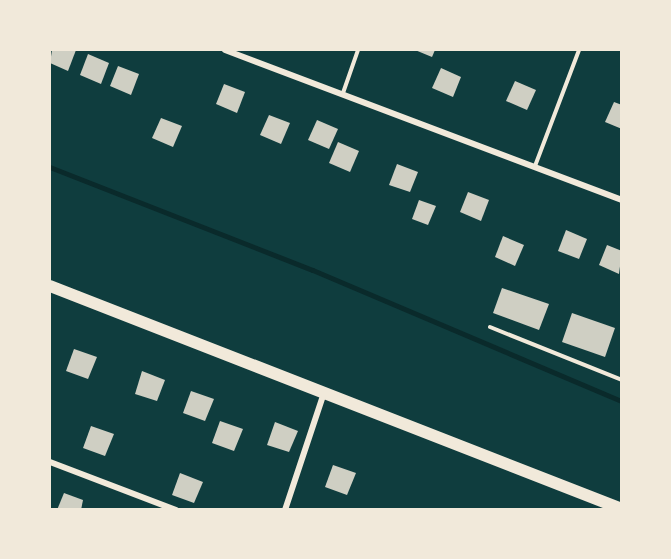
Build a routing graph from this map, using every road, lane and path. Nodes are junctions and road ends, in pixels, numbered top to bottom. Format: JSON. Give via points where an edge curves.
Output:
{"nodes":[{"id":1,"x":225,"y":50,"type":"edge"},
{"id":2,"x":358,"y":50,"type":"edge"},
{"id":3,"x":579,"y":50,"type":"edge"},
{"id":4,"x":343,"y":93,"type":"junction"},
{"id":5,"x":535,"y":166,"type":"junction"},
{"id":6,"x":621,"y":200,"type":"edge"},
{"id":7,"x":50,"y":286,"type":"edge"},
{"id":8,"x":490,"y":327,"type":"dead end"},
{"id":9,"x":621,"y":380,"type":"edge"},
{"id":10,"x":324,"y":393,"type":"junction"},
{"id":11,"x":50,"y":462,"type":"edge"},
{"id":12,"x":621,"y":509,"type":"edge"},
{"id":13,"x":176,"y":510,"type":"edge"},
{"id":14,"x":285,"y":510,"type":"edge"}],
"edges":[{"from":1,"to":4,"type":"street"},
{"from":2,"to":4,"type":"lane"},
{"from":3,"to":5,"type":"lane"},
{"from":4,"to":5,"type":"street"},
{"from":5,"to":6,"type":"street"},
{"from":7,"to":10,"type":"main road"},
{"from":8,"to":9,"type":"lane"},
{"from":10,"to":12,"type":"main road"},
{"from":10,"to":14,"type":"street"},
{"from":11,"to":13,"type":"street"}]}
